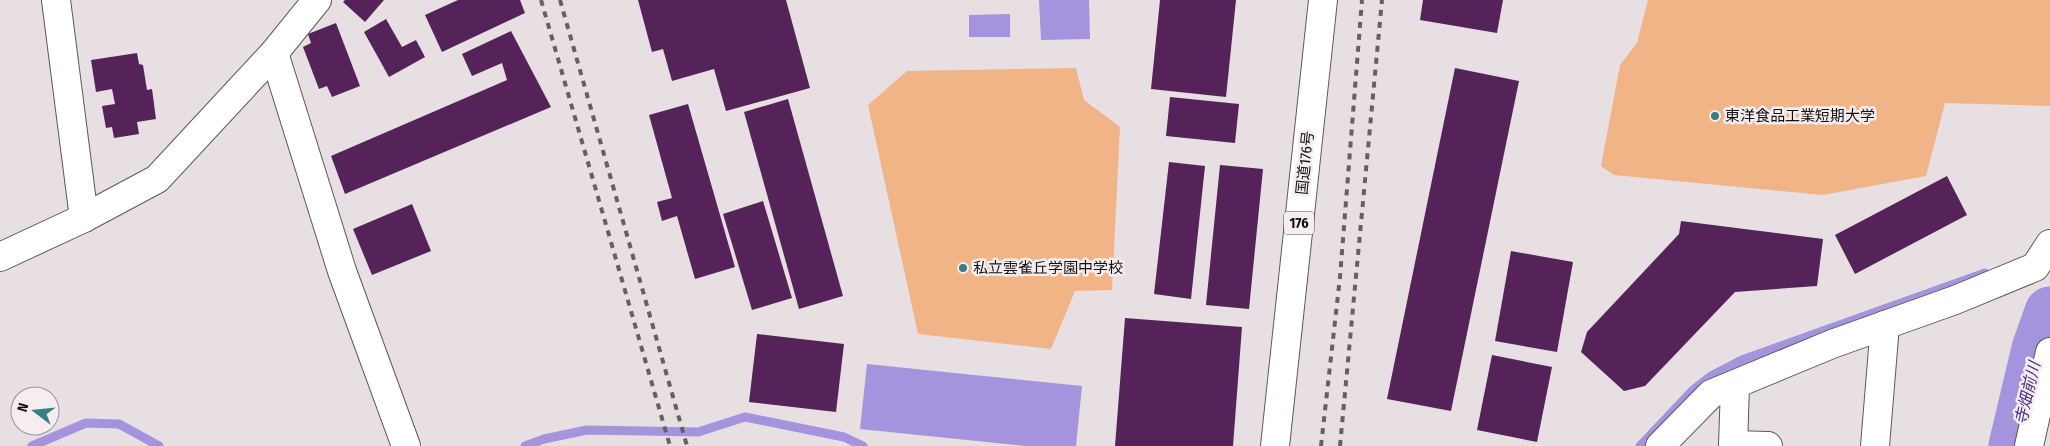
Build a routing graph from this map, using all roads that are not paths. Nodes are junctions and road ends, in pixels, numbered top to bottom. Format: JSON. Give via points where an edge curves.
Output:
{"nodes":[{"id":1,"x":56,"y":0,"type":"edge"},
{"id":2,"x":318,"y":0,"type":"edge"},
{"id":3,"x":1322,"y":0,"type":"edge"},
{"id":4,"x":274,"y":53,"type":"junction"},
{"id":5,"x":84,"y":218,"type":"junction"},
{"id":6,"x":2050,"y":244,"type":"edge"},
{"id":7,"x":0,"y":257,"type":"edge"},
{"id":8,"x":1884,"y":326,"type":"junction"},
{"id":9,"x":2050,"y":352,"type":"edge"},
{"id":10,"x":1736,"y":386,"type":"junction"},
{"id":11,"x":1733,"y":445,"type":"edge"},
{"id":12,"x":406,"y":446,"type":"edge"},
{"id":13,"x":1275,"y":446,"type":"edge"},
{"id":14,"x":1660,"y":446,"type":"edge"},
{"id":15,"x":1768,"y":446,"type":"edge"},
{"id":16,"x":1875,"y":446,"type":"edge"},
{"id":17,"x":2029,"y":446,"type":"edge"}],
"edges":[{"from":1,"to":5,"type":"main road"},
{"from":2,"to":4,"type":"main road"},
{"from":3,"to":13,"type":"main road","name":"国道176号","number":"176"},
{"from":4,"to":5,"type":"main road","via":[[157,179]]},
{"from":4,"to":12,"type":"main road","via":[[342,271]]},
{"from":5,"to":7,"type":"main road"},
{"from":6,"to":8,"type":"main road","via":[[2035,267]]},
{"from":8,"to":10,"type":"main road","via":[[1832,344]]},
{"from":8,"to":16,"type":"main road"},
{"from":9,"to":17,"type":"main road"},
{"from":10,"to":11,"type":"main road"},
{"from":10,"to":14,"type":"main road","via":[[1711,394]]},
{"from":11,"to":15,"type":"main road"}]}
